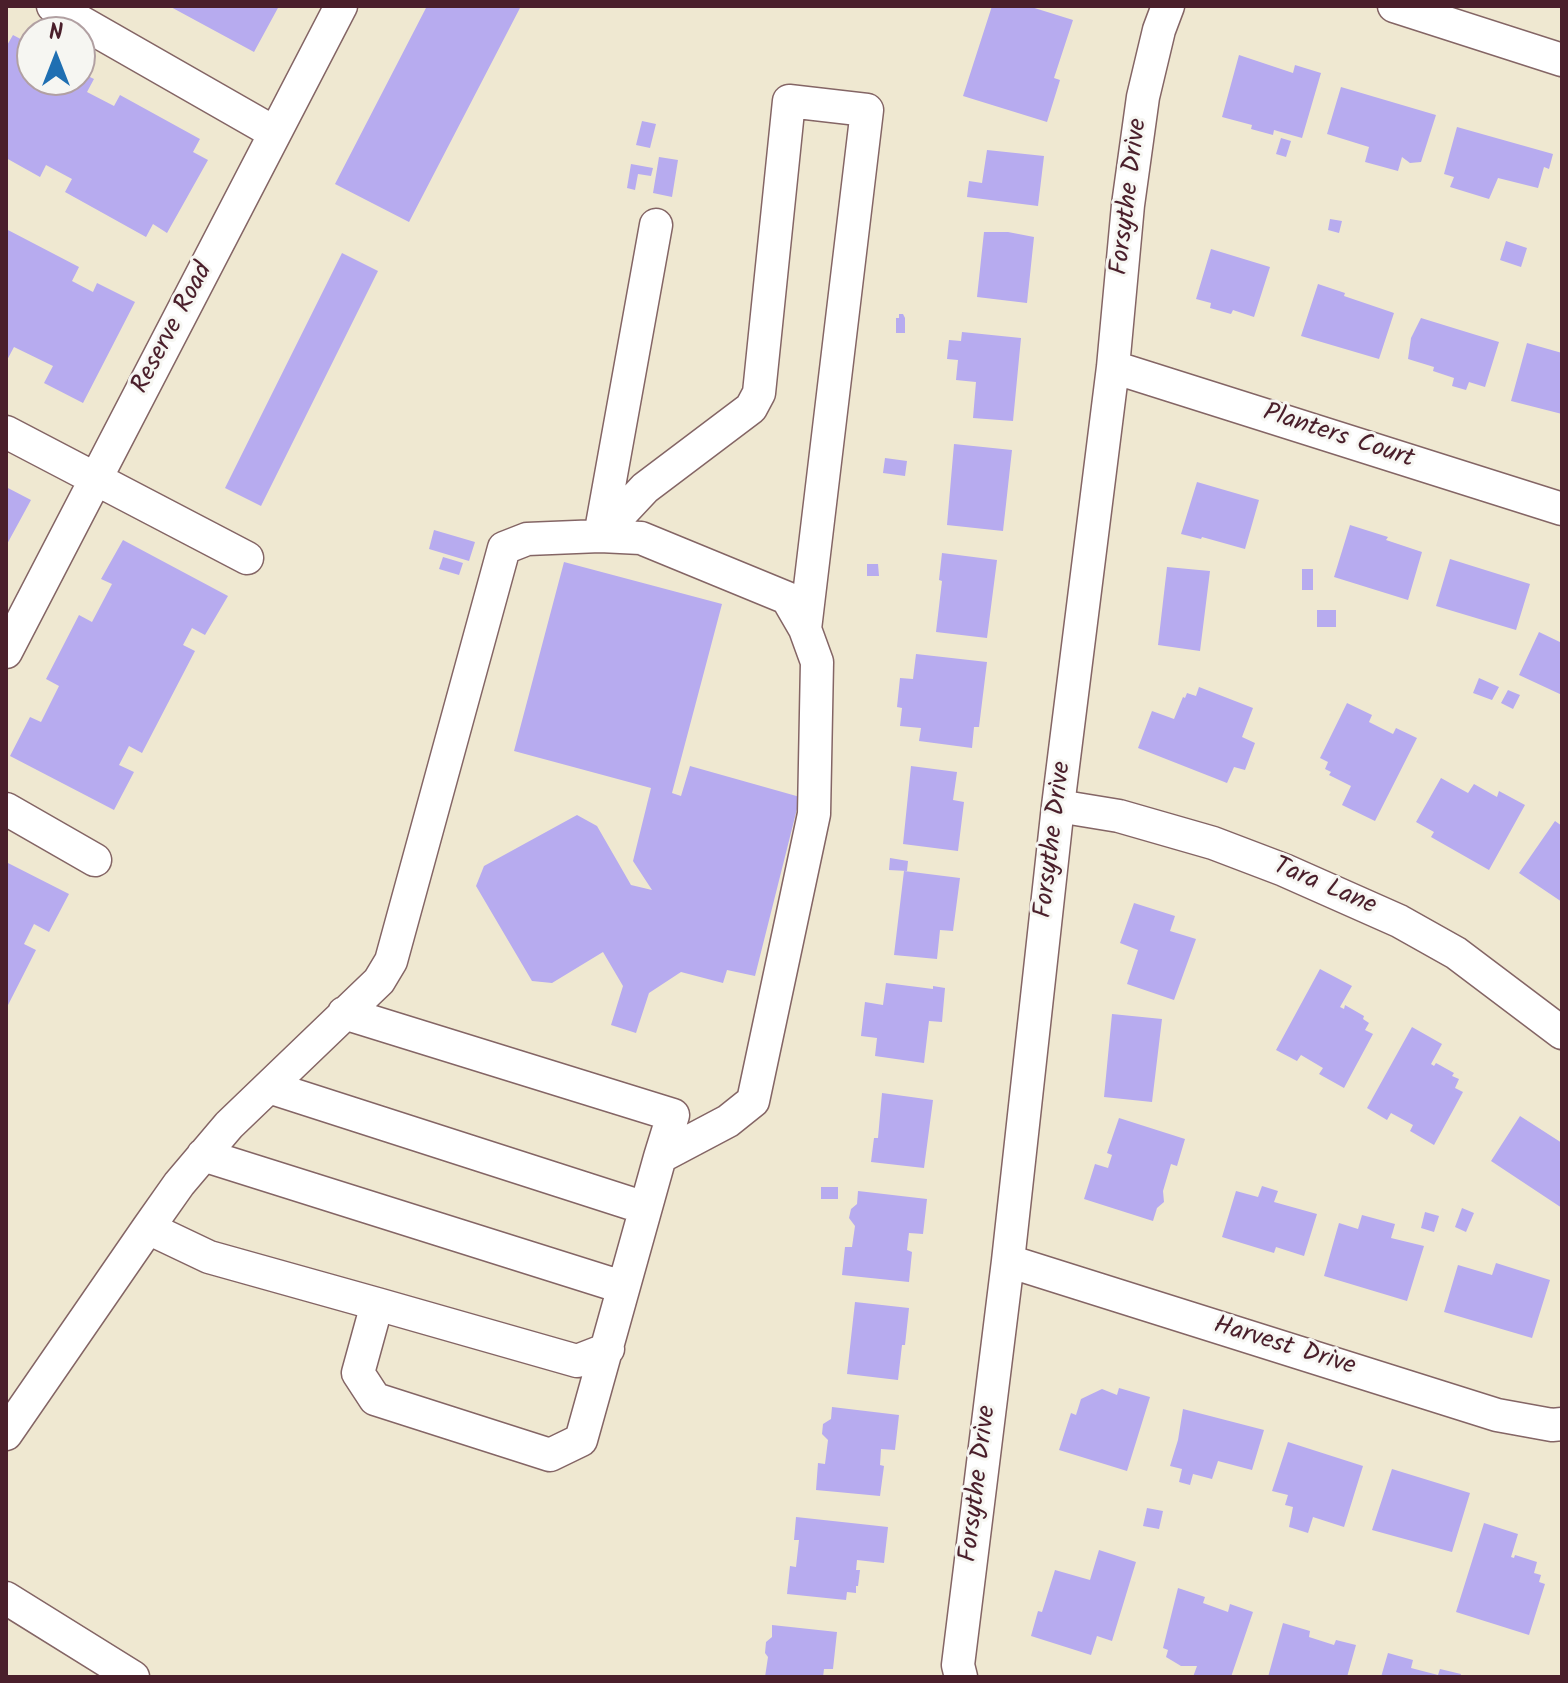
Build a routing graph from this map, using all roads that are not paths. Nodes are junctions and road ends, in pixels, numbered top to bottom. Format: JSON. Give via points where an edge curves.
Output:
{"nodes":[{"id":1,"x":53,"y":6,"type":"edge"},
{"id":2,"x":341,"y":6,"type":"edge"},
{"id":3,"x":1168,"y":6,"type":"edge"},
{"id":4,"x":1394,"y":6,"type":"edge"},
{"id":5,"x":1562,"y":60,"type":"edge"},
{"id":6,"x":275,"y":133,"type":"junction"},
{"id":7,"x":656,"y":225,"type":"dead end"},
{"id":8,"x":1113,"y":367,"type":"junction"},
{"id":9,"x":6,"y":432,"type":"edge"},
{"id":10,"x":95,"y":480,"type":"junction"},
{"id":11,"x":1562,"y":509,"type":"edge"},
{"id":12,"x":600,"y":536,"type":"junction"},
{"id":13,"x":247,"y":558,"type":"dead end"},
{"id":14,"x":805,"y":629,"type":"junction"},
{"id":15,"x":6,"y":652,"type":"edge"},
{"id":16,"x":1058,"y":806,"type":"junction"},
{"id":17,"x":6,"y":809,"type":"edge"},
{"id":18,"x":95,"y":860,"type":"dead end"},
{"id":19,"x":344,"y":1013,"type":"junction"},
{"id":20,"x":1562,"y":1033,"type":"edge"},
{"id":21,"x":269,"y":1087,"type":"junction"},
{"id":22,"x":203,"y":1155,"type":"junction"},
{"id":23,"x":660,"y":1157,"type":"junction"},
{"id":24,"x":645,"y":1208,"type":"junction"},
{"id":25,"x":148,"y":1228,"type":"junction"},
{"id":26,"x":1008,"y":1261,"type":"junction"},
{"id":27,"x":622,"y":1287,"type":"junction"},
{"id":28,"x":377,"y":1304,"type":"junction"},
{"id":29,"x":608,"y":1349,"type":"junction"},
{"id":30,"x":1562,"y":1424,"type":"edge"},
{"id":31,"x":6,"y":1434,"type":"edge"},
{"id":32,"x":6,"y":1598,"type":"edge"},
{"id":33,"x":133,"y":1677,"type":"edge"},
{"id":34,"x":961,"y":1677,"type":"edge"}],
"edges":[{"from":1,"to":6,"type":"street"},
{"from":2,"to":6,"type":"street","name":"Reserve Road"},
{"from":3,"to":8,"type":"street","name":"Forsythe Drive","via":[[1143,97]]},
{"from":4,"to":5,"type":"street"},
{"from":6,"to":10,"type":"street","name":"Reserve Road"},
{"from":7,"to":12,"type":"street"},
{"from":8,"to":11,"type":"street","name":"Planters Court"},
{"from":8,"to":16,"type":"street","name":"Forsythe Drive"},
{"from":9,"to":10,"type":"street"},
{"from":10,"to":13,"type":"street"},
{"from":10,"to":15,"type":"street","name":"Reserve Road"},
{"from":12,"to":14,"type":"street","via":[[641,538],[787,598]]},
{"from":12,"to":14,"type":"street","via":[[645,488],[751,408],[759,393],[789,101],[867,110]]},
{"from":12,"to":19,"type":"street","via":[[527,539],[504,548],[391,961],[379,981]]},
{"from":14,"to":23,"type":"street","via":[[817,662],[814,814],[753,1101],[728,1121]]},
{"from":16,"to":20,"type":"street","name":"Tara Lane","via":[[1119,816],[1213,843],[1399,921],[1456,953]]},
{"from":16,"to":26,"type":"street","name":"Forsythe Drive"},
{"from":17,"to":18,"type":"street"},
{"from":19,"to":21,"type":"street"},
{"from":19,"to":23,"type":"street","via":[[673,1115]]},
{"from":21,"to":22,"type":"street"},
{"from":21,"to":24,"type":"street"},
{"from":22,"to":25,"type":"street"},
{"from":22,"to":27,"type":"street"},
{"from":23,"to":24,"type":"street"},
{"from":24,"to":27,"type":"street"},
{"from":25,"to":28,"type":"street","via":[[209,1257]]},
{"from":25,"to":31,"type":"street"},
{"from":26,"to":30,"type":"street","name":"Harvest Drive","via":[[1497,1415]]},
{"from":26,"to":34,"type":"street","name":"Forsythe Drive","via":[[958,1665]]},
{"from":27,"to":29,"type":"street"},
{"from":28,"to":29,"type":"street","via":[[577,1361]]},
{"from":28,"to":29,"type":"street","via":[[358,1373],[375,1399],[550,1455],[581,1440]]},
{"from":32,"to":33,"type":"street"}]}
